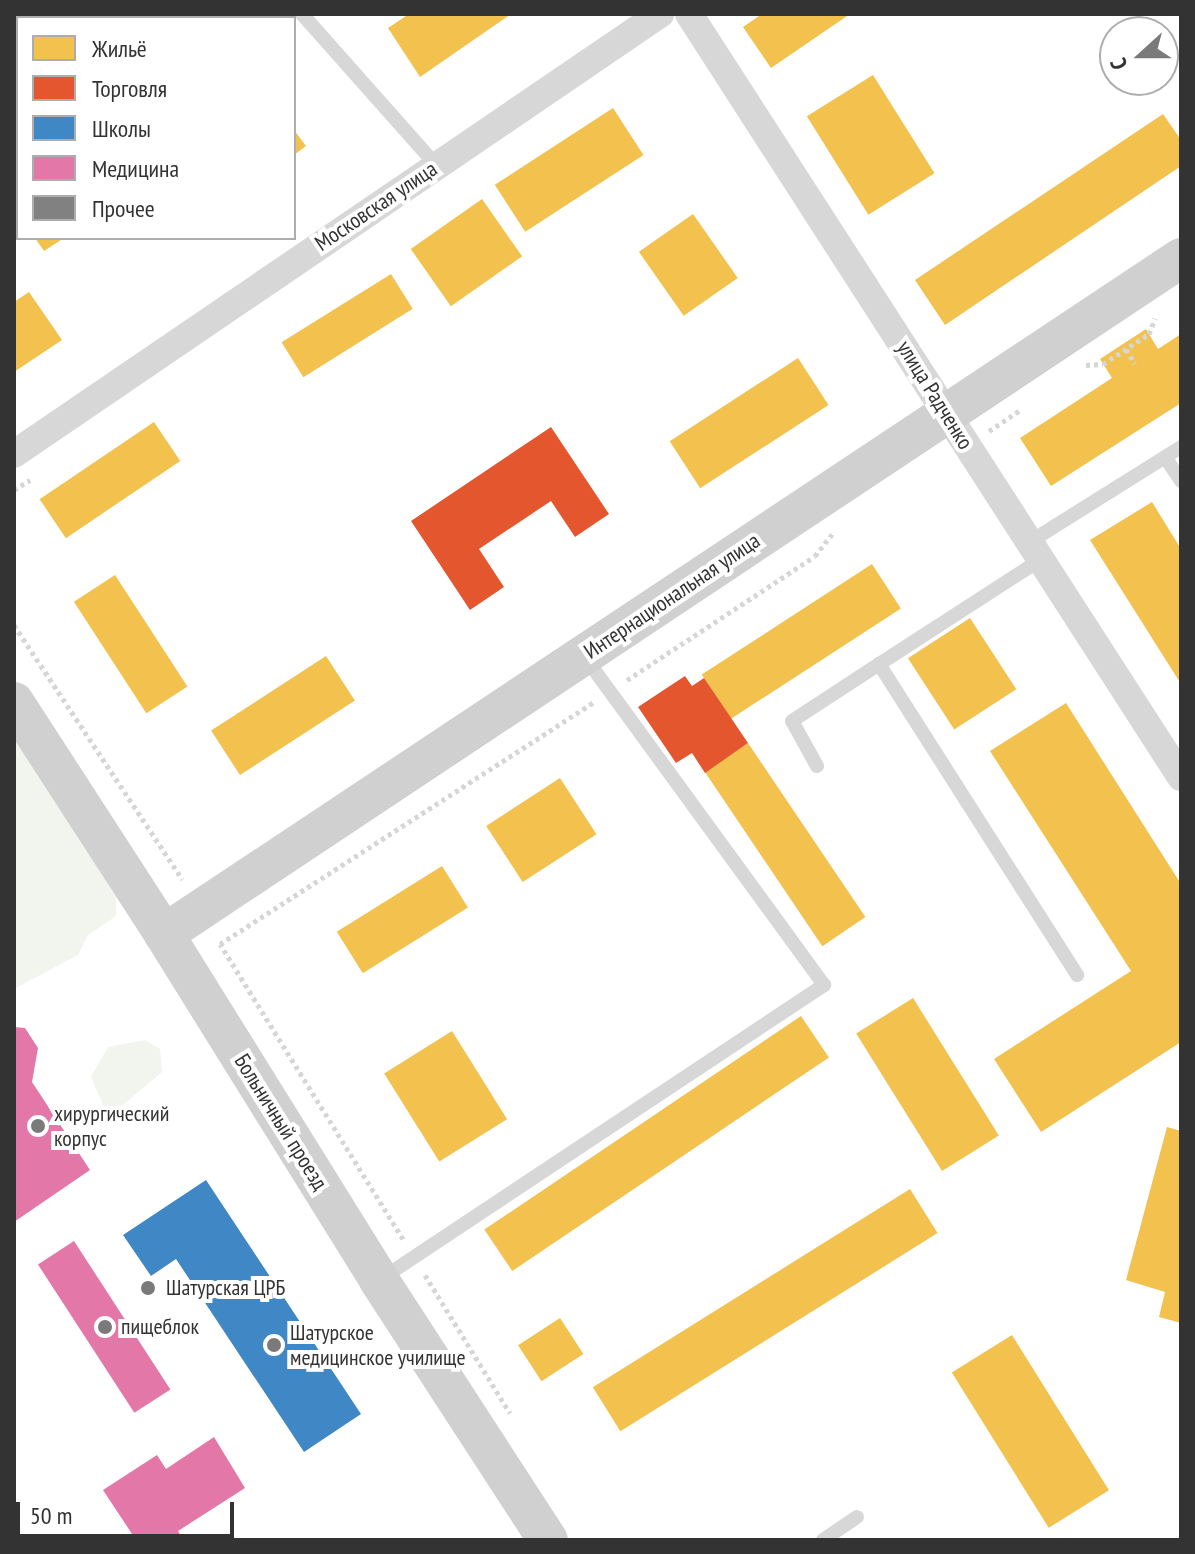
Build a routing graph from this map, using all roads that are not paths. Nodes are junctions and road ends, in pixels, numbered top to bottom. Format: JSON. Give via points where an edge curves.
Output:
{"nodes":[{"id":1,"x":302,"y":14,"type":"edge"},
{"id":2,"x":660,"y":14,"type":"edge"},
{"id":3,"x":689,"y":14,"type":"edge"},
{"id":4,"x":436,"y":165,"type":"junction"},
{"id":5,"x":1181,"y":258,"type":"edge"},
{"id":6,"x":947,"y":413,"type":"junction"},
{"id":7,"x":1181,"y":447,"type":"edge"},
{"id":8,"x":14,"y":454,"type":"edge"},
{"id":9,"x":1165,"y":457,"type":"junction"},
{"id":10,"x":1181,"y":481,"type":"edge"},
{"id":11,"x":1034,"y":552,"type":"junction"},
{"id":12,"x":584,"y":655,"type":"junction"},
{"id":13,"x":879,"y":664,"type":"junction"},
{"id":14,"x":14,"y":702,"type":"edge"},
{"id":15,"x":817,"y":766,"type":"dead end"},
{"id":16,"x":1181,"y":777,"type":"edge"},
{"id":17,"x":164,"y":934,"type":"junction"},
{"id":18,"x":1077,"y":975,"type":"dead end"},
{"id":19,"x":379,"y":1280,"type":"junction"},
{"id":20,"x":857,"y":1517,"type":"dead end"},
{"id":21,"x":548,"y":1540,"type":"edge"},
{"id":22,"x":823,"y":1540,"type":"edge"}],
"edges":[{"from":1,"to":4,"type":"lane"},
{"from":2,"to":4,"type":"street","name":"Московская улица"},
{"from":3,"to":6,"type":"street","name":"улица Радченко"},
{"from":4,"to":8,"type":"street","name":"Московская улица"},
{"from":5,"to":6,"type":"street","name":"Интернациональная улица"},
{"from":6,"to":11,"type":"street","name":"улица Радченко"},
{"from":6,"to":12,"type":"street","name":"Интернациональная улица"},
{"from":7,"to":9,"type":"lane"},
{"from":9,"to":10,"type":"lane"},
{"from":9,"to":11,"type":"lane"},
{"from":11,"to":13,"type":"lane"},
{"from":11,"to":16,"type":"street","name":"улица Радченко"},
{"from":12,"to":17,"type":"street","name":"Интернациональная улица"},
{"from":12,"to":19,"type":"lane","via":[[824,985]]},
{"from":13,"to":15,"type":"lane","via":[[792,721]]},
{"from":13,"to":18,"type":"lane"},
{"from":14,"to":17,"type":"street","name":"Больничный проезд"},
{"from":17,"to":19,"type":"street","name":"Больничный проезд"},
{"from":19,"to":21,"type":"street","name":"Больничный проезд"},
{"from":20,"to":22,"type":"lane"}]}
